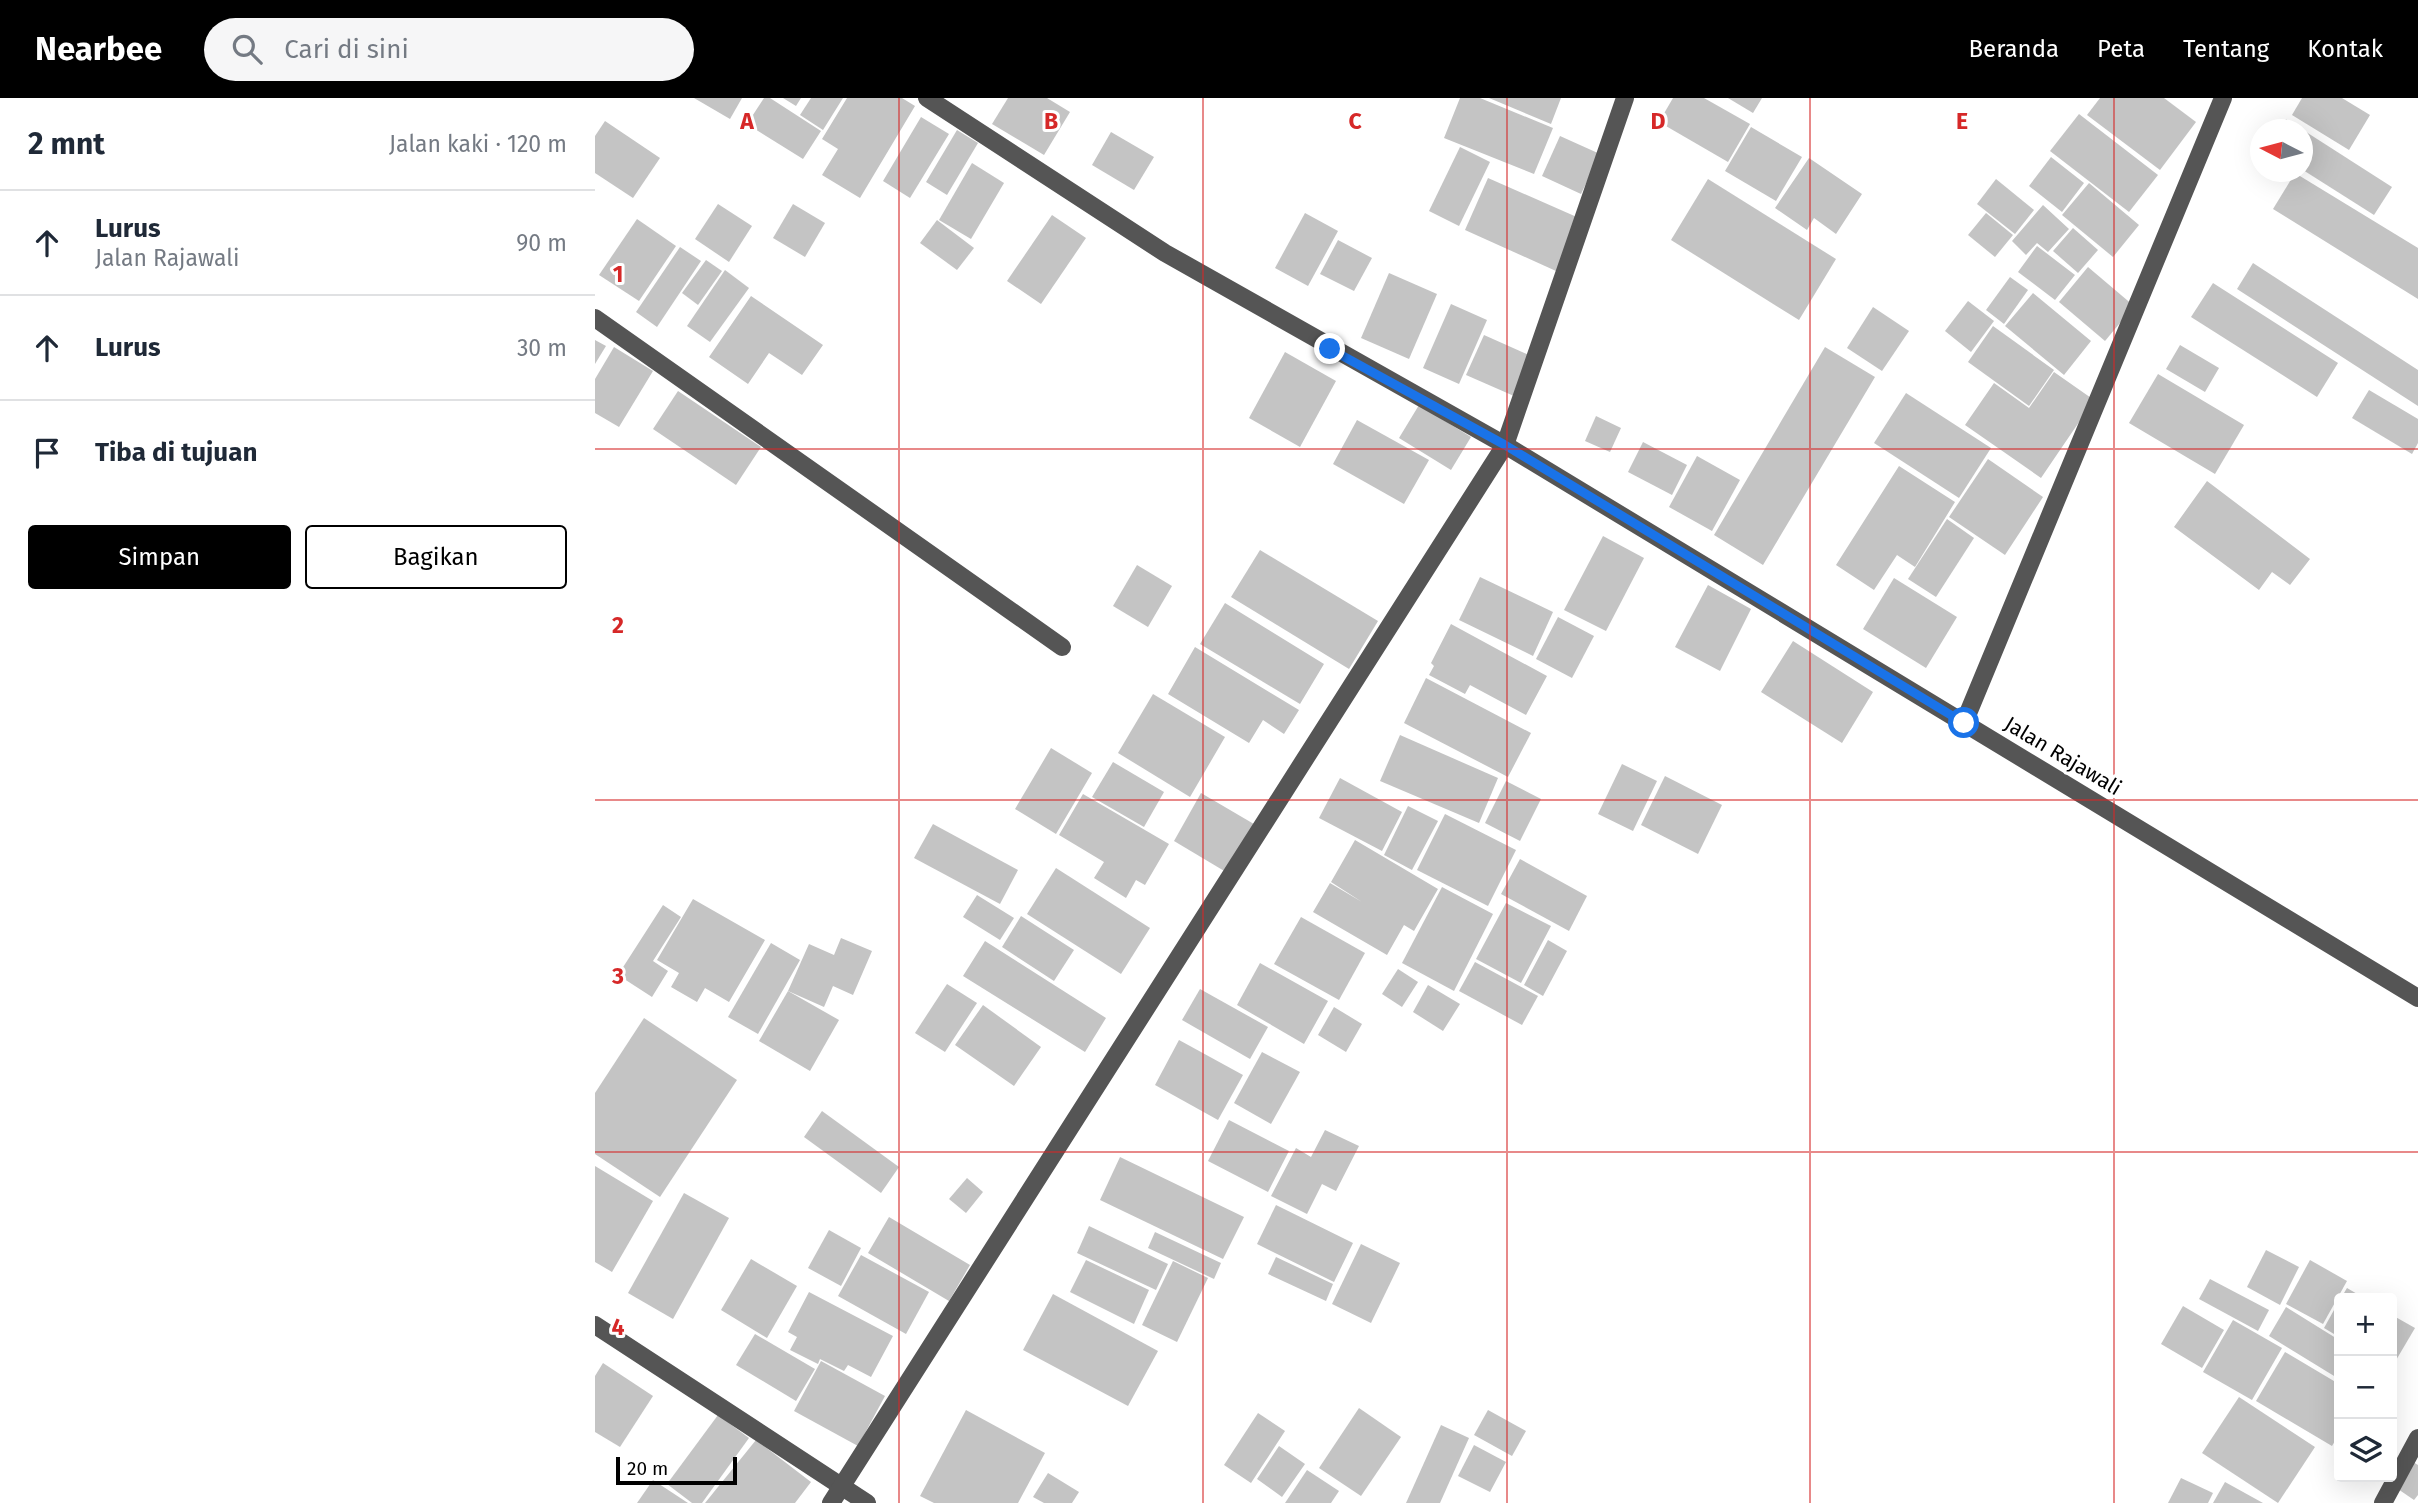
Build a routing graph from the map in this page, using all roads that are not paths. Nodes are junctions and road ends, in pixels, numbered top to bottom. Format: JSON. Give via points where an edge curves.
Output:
{"nodes":[{"id":1,"x":927,"y":98,"type":"edge"},
{"id":2,"x":1625,"y":98,"type":"edge"},
{"id":3,"x":2223,"y":98,"type":"edge"},
{"id":4,"x":595,"y":318,"type":"edge"},
{"id":5,"x":1505,"y":445,"type":"junction"},
{"id":6,"x":1062,"y":647,"type":"dead end"},
{"id":7,"x":1964,"y":723,"type":"junction"},
{"id":8,"x":2418,"y":998,"type":"edge"},
{"id":9,"x":595,"y":1325,"type":"edge"},
{"id":10,"x":2418,"y":1437,"type":"edge"},
{"id":11,"x":841,"y":1487,"type":"junction"},
{"id":12,"x":831,"y":1503,"type":"edge"},
{"id":13,"x":867,"y":1503,"type":"edge"},
{"id":14,"x":2383,"y":1503,"type":"edge"}],
"edges":[{"from":1,"to":5,"type":"street","name":"Jalan Rajawali","via":[[1165,253]]},
{"from":2,"to":5,"type":"street"},
{"from":3,"to":7,"type":"street"},
{"from":4,"to":6,"type":"street"},
{"from":5,"to":7,"type":"street","name":"Jalan Rajawali"},
{"from":5,"to":11,"type":"street"},
{"from":7,"to":8,"type":"street","name":"Jalan Rajawali"},
{"from":9,"to":11,"type":"street"},
{"from":10,"to":14,"type":"street"},
{"from":11,"to":12,"type":"street"},
{"from":11,"to":13,"type":"street"}]}
